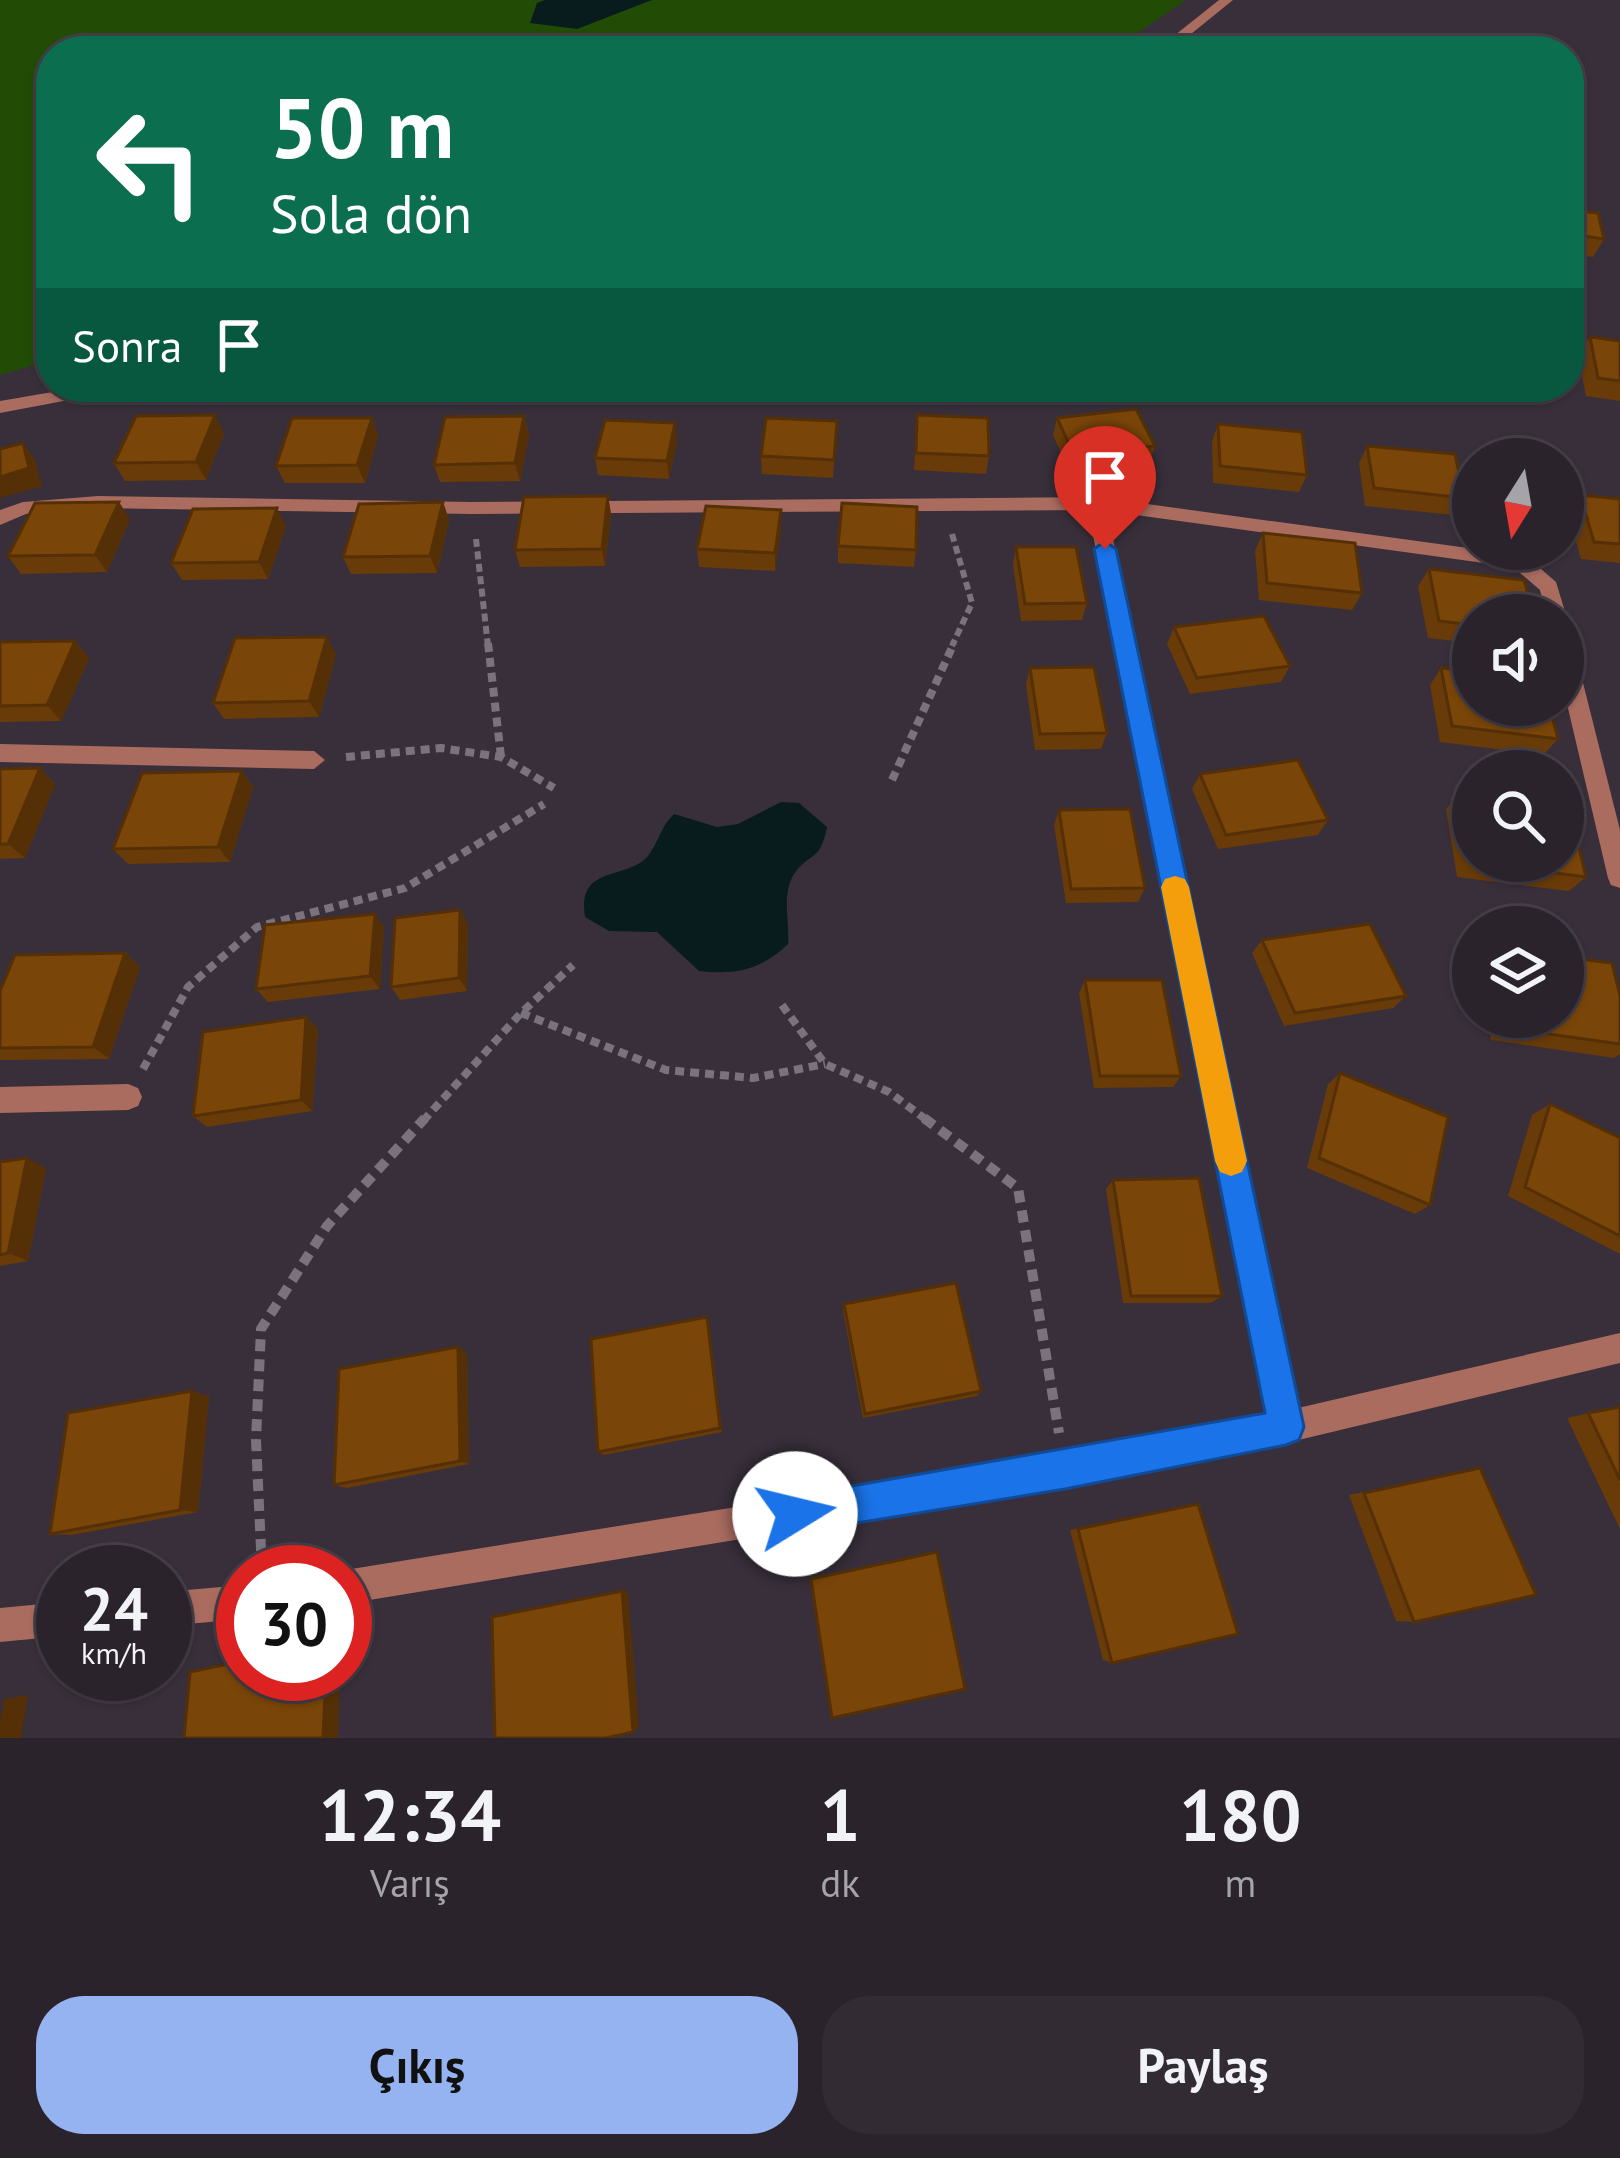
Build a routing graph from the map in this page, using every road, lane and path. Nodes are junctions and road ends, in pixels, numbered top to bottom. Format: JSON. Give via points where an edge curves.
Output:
{"nodes":[{"id":1,"x":1227,"y":0,"type":"edge"},
{"id":2,"x":1181,"y":36,"type":"edge"},
{"id":3,"x":36,"y":401,"type":"edge"},
{"id":4,"x":0,"y":407,"type":"edge"},
{"id":5,"x":943,"y":503,"type":"junction"},
{"id":6,"x":1096,"y":503,"type":"junction"},
{"id":7,"x":472,"y":508,"type":"junction"},
{"id":8,"x":0,"y":518,"type":"edge"},
{"id":9,"x":1552,"y":594,"type":"edge"},
{"id":10,"x":1583,"y":726,"type":"edge"},
{"id":11,"x":0,"y":753,"type":"edge"},
{"id":12,"x":501,"y":757,"type":"junction"},
{"id":13,"x":314,"y":760,"type":"joint"},
{"id":14,"x":892,"y":780,"type":"dead end"},
{"id":15,"x":554,"y":788,"type":"dead end"},
{"id":16,"x":544,"y":804,"type":"dead end"},
{"id":17,"x":1620,"y":878,"type":"edge"},
{"id":18,"x":573,"y":965,"type":"dead end"},
{"id":19,"x":782,"y":1005,"type":"dead end"},
{"id":20,"x":521,"y":1013,"type":"junction"},
{"id":21,"x":825,"y":1064,"type":"junction"},
{"id":22,"x":128,"y":1096,"type":"joint"},
{"id":23,"x":0,"y":1100,"type":"edge"},
{"id":24,"x":1620,"y":1348,"type":"edge"},
{"id":25,"x":1286,"y":1427,"type":"junction"},
{"id":26,"x":1065,"y":1470,"type":"junction"},
{"id":27,"x":261,"y":1545,"type":"edge"},
{"id":28,"x":372,"y":1583,"type":"edge"},
{"id":29,"x":36,"y":1622,"type":"edge"},
{"id":30,"x":0,"y":1625,"type":"edge"}],
"edges":[{"from":1,"to":2,"type":"street"},
{"from":3,"to":4,"type":"street"},
{"from":5,"to":6,"type":"street"},
{"from":5,"to":7,"type":"street"},
{"from":5,"to":14,"type":"path","via":[[972,602]]},
{"from":6,"to":9,"type":"street","via":[[1519,561]]},
{"from":6,"to":25,"type":"street"},
{"from":7,"to":8,"type":"street","via":[[98,502],[23,508]]},
{"from":7,"to":12,"type":"path"},
{"from":10,"to":17,"type":"street"},
{"from":11,"to":13,"type":"street"},
{"from":12,"to":13,"type":"path","via":[[441,748]]},
{"from":12,"to":15,"type":"path"},
{"from":16,"to":22,"type":"path","via":[[405,888],[257,927],[188,987]]},
{"from":18,"to":20,"type":"path"},
{"from":19,"to":21,"type":"path"},
{"from":20,"to":21,"type":"path","via":[[667,1070],[753,1078]]},
{"from":20,"to":27,"type":"path","via":[[327,1226],[261,1329]]},
{"from":21,"to":26,"type":"path","via":[[889,1092],[1018,1188]]},
{"from":22,"to":23,"type":"street"},
{"from":24,"to":25,"type":"street"},
{"from":25,"to":26,"type":"street"},
{"from":26,"to":28,"type":"street"},
{"from":29,"to":30,"type":"street"}]}
